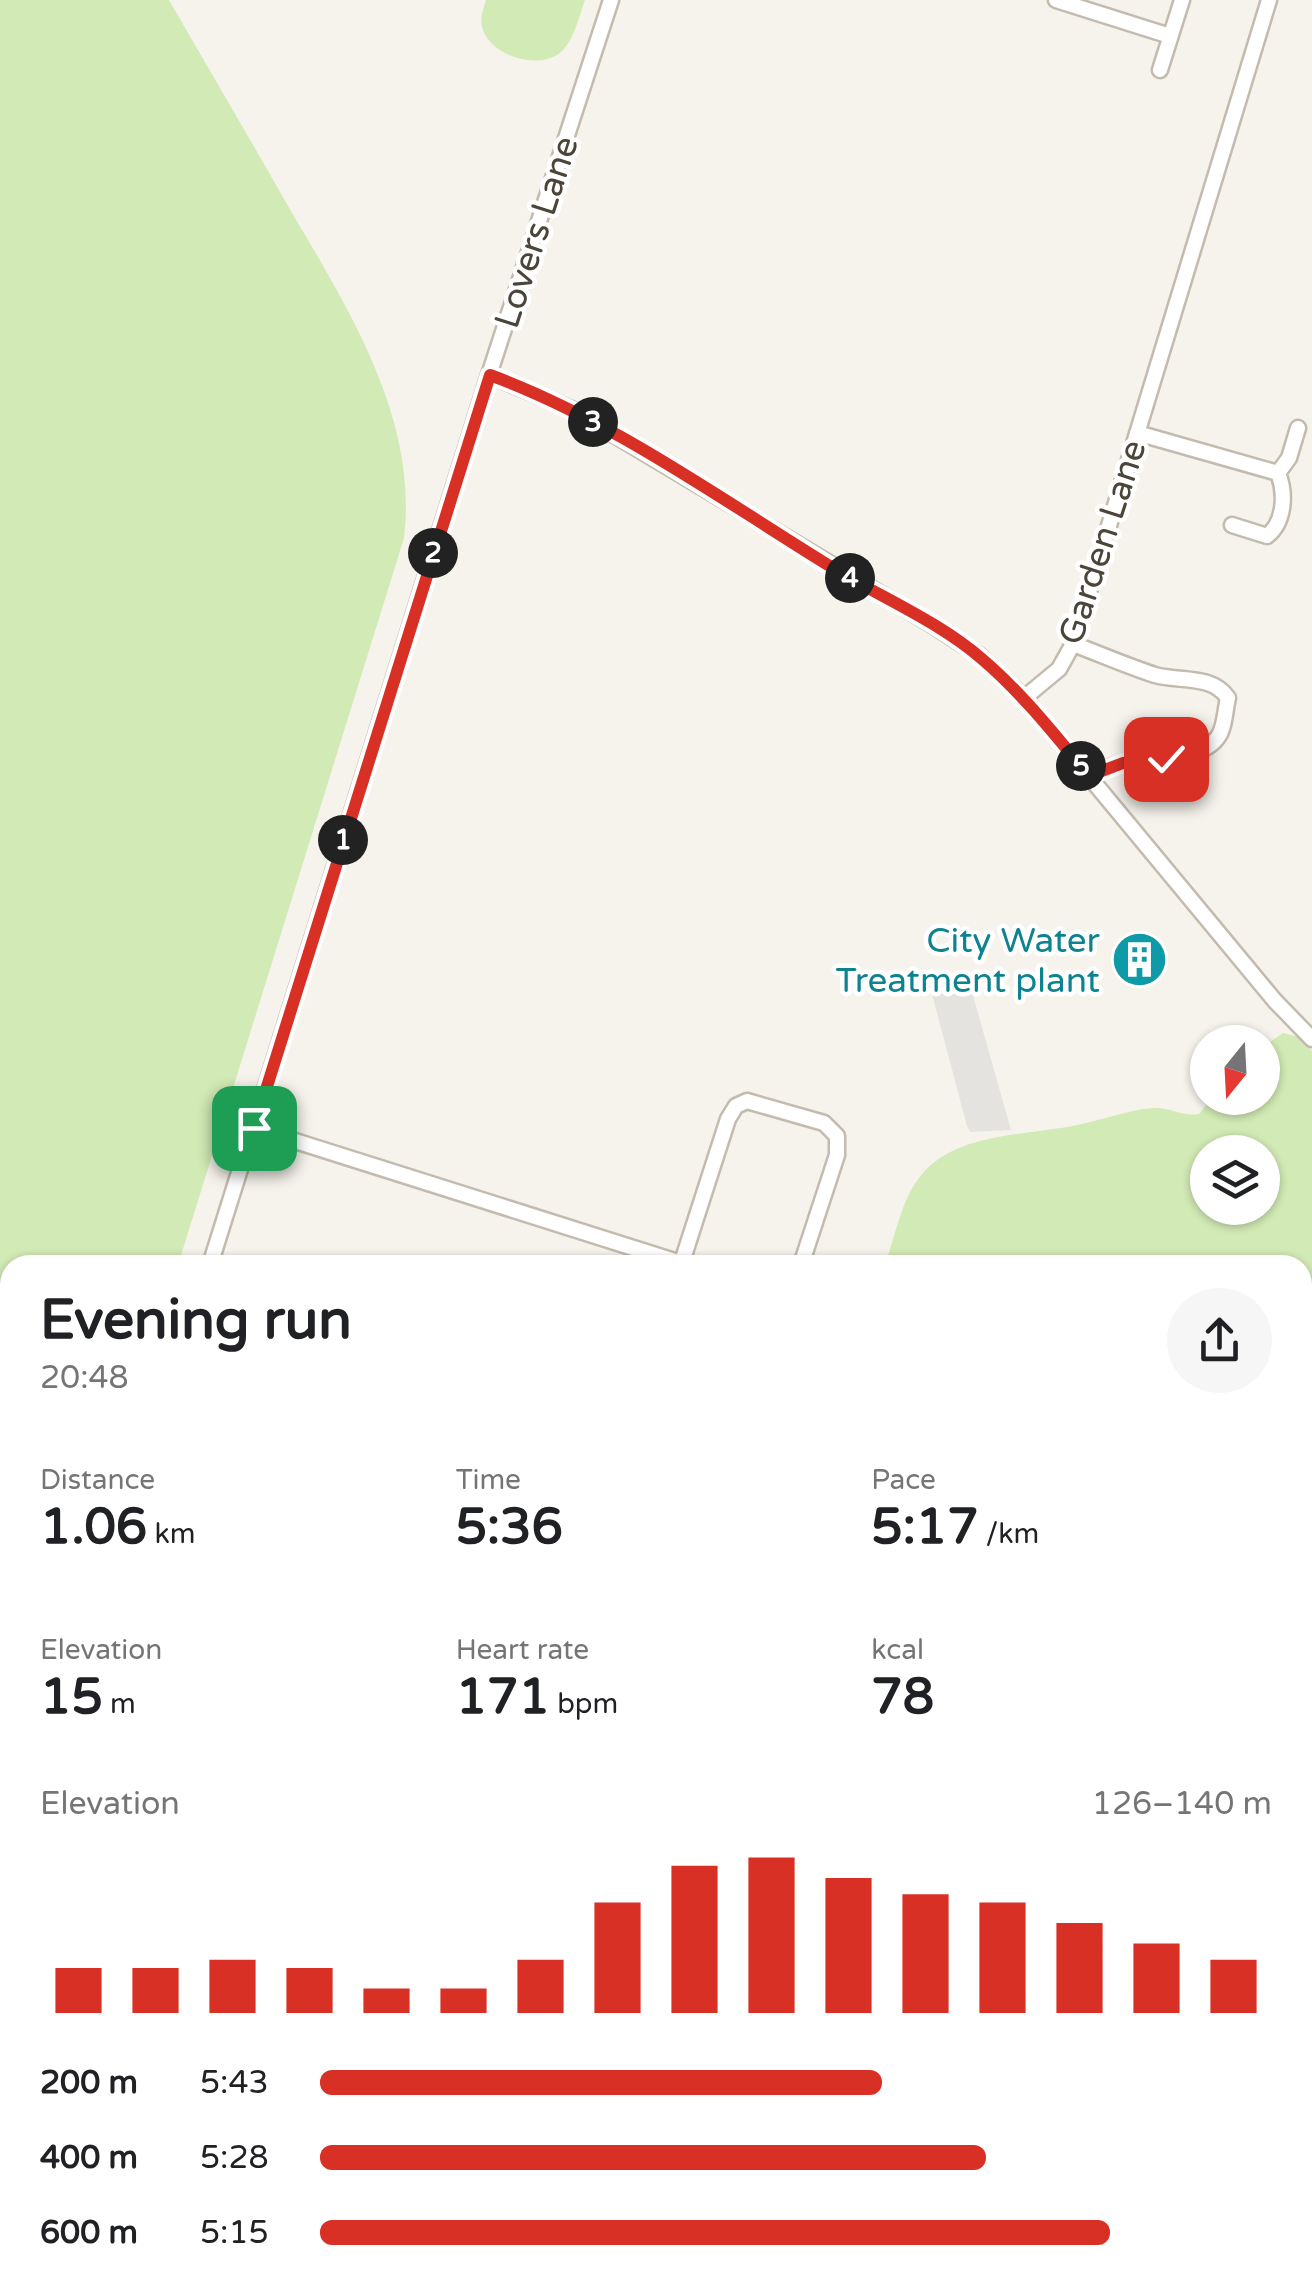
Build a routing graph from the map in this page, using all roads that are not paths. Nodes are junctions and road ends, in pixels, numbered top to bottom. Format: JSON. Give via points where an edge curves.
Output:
{"nodes":[{"id":1,"x":612,"y":0,"type":"edge"},
{"id":2,"x":1056,"y":0,"type":"edge"},
{"id":3,"x":1182,"y":0,"type":"edge"},
{"id":4,"x":1269,"y":0,"type":"edge"},
{"id":5,"x":1170,"y":36,"type":"junction"},
{"id":6,"x":1160,"y":70,"type":"dead end"},
{"id":7,"x":490,"y":375,"type":"junction"},
{"id":8,"x":1298,"y":428,"type":"dead end"},
{"id":9,"x":1137,"y":433,"type":"junction"},
{"id":10,"x":1278,"y":473,"type":"junction"},
{"id":11,"x":1232,"y":525,"type":"dead end"},
{"id":12,"x":1073,"y":644,"type":"junction"},
{"id":13,"x":1024,"y":698,"type":"junction"},
{"id":14,"x":1089,"y":776,"type":"junction"},
{"id":15,"x":1312,"y":1039,"type":"edge"},
{"id":16,"x":254,"y":1128,"type":"junction"},
{"id":17,"x":213,"y":1255,"type":"edge"},
{"id":18,"x":653,"y":1255,"type":"edge"},
{"id":19,"x":684,"y":1255,"type":"edge"},
{"id":20,"x":804,"y":1255,"type":"edge"}],
"edges":[{"from":1,"to":7,"type":"street","name":"Lovers Lane"},
{"from":2,"to":5,"type":"street"},
{"from":3,"to":5,"type":"street"},
{"from":4,"to":9,"type":"street","name":"Garden Lane"},
{"from":5,"to":6,"type":"street"},
{"from":7,"to":13,"type":"street","via":[[571,409],[931,624],[980,656]]},
{"from":7,"to":16,"type":"street","name":"Lovers Lane"},
{"from":8,"to":10,"type":"street"},
{"from":9,"to":10,"type":"street"},
{"from":9,"to":12,"type":"street","name":"Garden Lane"},
{"from":10,"to":11,"type":"street","via":[[1284,498],[1274,532],[1267,536]]},
{"from":12,"to":13,"type":"street","name":"Garden Lane","via":[[1058,669]]},
{"from":12,"to":14,"type":"street","via":[[1159,676],[1204,682],[1228,698],[1222,729],[1205,749]]},
{"from":13,"to":14,"type":"street"},
{"from":14,"to":15,"type":"street"},
{"from":16,"to":17,"type":"street","name":"Lovers Lane"},
{"from":16,"to":18,"type":"street"},
{"from":19,"to":20,"type":"street","via":[[728,1119],[736,1106],[754,1101],[835,1131],[837,1154]]}]}
